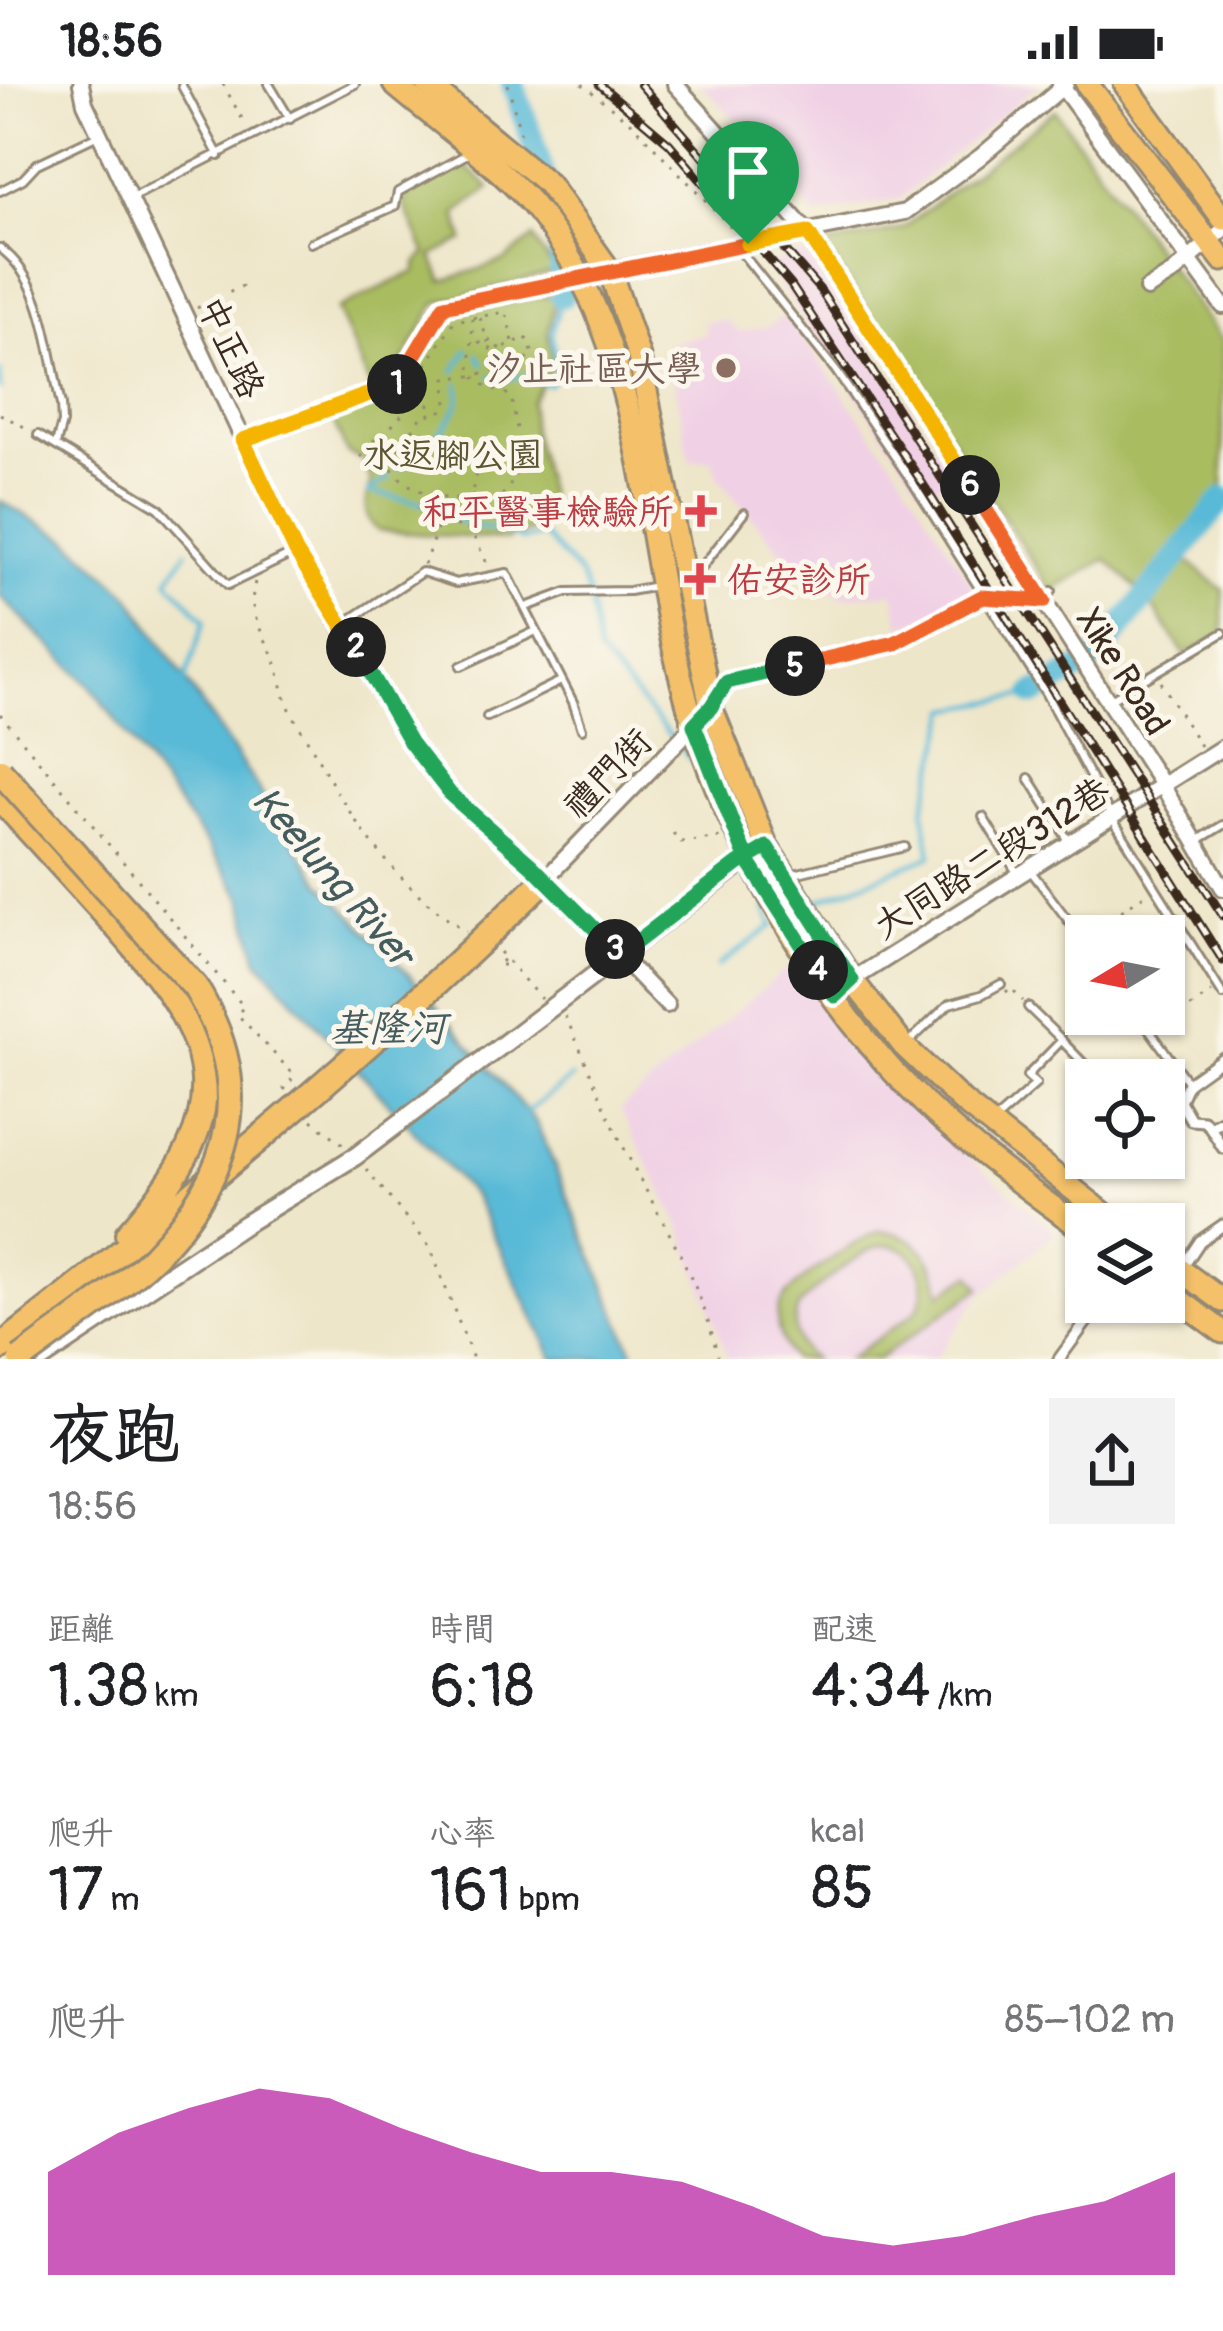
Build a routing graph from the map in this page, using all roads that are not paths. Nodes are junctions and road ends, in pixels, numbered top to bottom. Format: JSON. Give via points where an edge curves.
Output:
{"nodes":[{"id":1,"x":81,"y":84,"type":"edge"},
{"id":2,"x":269,"y":84,"type":"edge"},
{"id":3,"x":355,"y":84,"type":"edge"},
{"id":4,"x":394,"y":84,"type":"edge"},
{"id":5,"x":427,"y":84,"type":"edge"},
{"id":6,"x":675,"y":84,"type":"edge"},
{"id":7,"x":1087,"y":84,"type":"edge"},
{"id":8,"x":1125,"y":84,"type":"edge"},
{"id":9,"x":1063,"y":85,"type":"edge"},
{"id":10,"x":182,"y":86,"type":"edge"},
{"id":11,"x":290,"y":119,"type":"junction"},
{"id":12,"x":100,"y":134,"type":"junction"},
{"id":13,"x":472,"y":151,"type":"junction"},
{"id":14,"x":219,"y":156,"type":"junction"},
{"id":15,"x":548,"y":184,"type":"junction"},
{"id":16,"x":0,"y":191,"type":"edge"},
{"id":17,"x":130,"y":199,"type":"junction"},
{"id":18,"x":529,"y":200,"type":"junction"},
{"id":19,"x":1223,"y":220,"type":"edge"},
{"id":20,"x":808,"y":233,"type":"junction"},
{"id":21,"x":311,"y":243,"type":"dead end"},
{"id":22,"x":1219,"y":244,"type":"edge"},
{"id":23,"x":742,"y":246,"type":"junction"},
{"id":24,"x":0,"y":248,"type":"edge"},
{"id":25,"x":1189,"y":260,"type":"junction"},
{"id":26,"x":610,"y":271,"type":"junction"},
{"id":27,"x":577,"y":277,"type":"junction"},
{"id":28,"x":1147,"y":289,"type":"dead end"},
{"id":29,"x":1223,"y":306,"type":"edge"},
{"id":30,"x":38,"y":435,"type":"dead end"},
{"id":31,"x":243,"y":440,"type":"junction"},
{"id":32,"x":56,"y":444,"type":"junction"},
{"id":33,"x":652,"y":476,"type":"junction"},
{"id":34,"x":744,"y":513,"type":"dead end"},
{"id":35,"x":296,"y":552,"type":"junction"},
{"id":36,"x":660,"y":585,"type":"junction"},
{"id":37,"x":685,"y":588,"type":"junction"},
{"id":38,"x":1048,"y":596,"type":"junction"},
{"id":39,"x":985,"y":597,"type":"junction"},
{"id":40,"x":526,"y":607,"type":"junction"},
{"id":41,"x":342,"y":625,"type":"junction"},
{"id":42,"x":536,"y":631,"type":"junction"},
{"id":43,"x":1223,"y":633,"type":"edge"},
{"id":44,"x":461,"y":666,"type":"dead end"},
{"id":45,"x":561,"y":681,"type":"junction"},
{"id":46,"x":1106,"y":702,"type":"junction"},
{"id":47,"x":711,"y":707,"type":"junction"},
{"id":48,"x":488,"y":717,"type":"dead end"},
{"id":49,"x":582,"y":729,"type":"dead end"},
{"id":50,"x":683,"y":736,"type":"junction"},
{"id":51,"x":1223,"y":747,"type":"edge"},
{"id":52,"x":0,"y":771,"type":"edge"},
{"id":53,"x":1029,"y":778,"type":"dead end"},
{"id":54,"x":1162,"y":785,"type":"junction"},
{"id":55,"x":0,"y":798,"type":"edge"},
{"id":56,"x":983,"y":817,"type":"dead end"},
{"id":57,"x":1112,"y":818,"type":"junction"},
{"id":58,"x":1223,"y":825,"type":"edge"},
{"id":59,"x":1195,"y":842,"type":"junction"},
{"id":60,"x":1070,"y":843,"type":"junction"},
{"id":61,"x":767,"y":847,"type":"junction"},
{"id":62,"x":905,"y":847,"type":"dead end"},
{"id":63,"x":747,"y":866,"type":"junction"},
{"id":64,"x":1024,"y":872,"type":"junction"},
{"id":65,"x":786,"y":876,"type":"junction"},
{"id":66,"x":545,"y":879,"type":"junction"},
{"id":67,"x":1223,"y":888,"type":"edge"},
{"id":68,"x":1065,"y":917,"type":"edge"},
{"id":69,"x":621,"y":954,"type":"junction"},
{"id":70,"x":852,"y":980,"type":"junction"},
{"id":71,"x":1001,"y":984,"type":"road end"},
{"id":72,"x":1221,"y":991,"type":"edge"},
{"id":73,"x":835,"y":996,"type":"junction"},
{"id":74,"x":667,"y":1005,"type":"dead end"},
{"id":75,"x":1028,"y":1007,"type":"road end"},
{"id":76,"x":1152,"y":1035,"type":"edge"},
{"id":77,"x":1062,"y":1040,"type":"junction"},
{"id":78,"x":904,"y":1046,"type":"junction"},
{"id":79,"x":1223,"y":1058,"type":"edge"},
{"id":80,"x":1080,"y":1059,"type":"edge"},
{"id":81,"x":1188,"y":1083,"type":"junction"},
{"id":82,"x":1223,"y":1120,"type":"edge"},
{"id":83,"x":991,"y":1124,"type":"junction"},
{"id":84,"x":1210,"y":1127,"type":"junction"},
{"id":85,"x":1223,"y":1148,"type":"edge"},
{"id":86,"x":1091,"y":1203,"type":"edge"},
{"id":87,"x":1065,"y":1216,"type":"edge"},
{"id":88,"x":1223,"y":1226,"type":"edge"},
{"id":89,"x":1185,"y":1253,"type":"edge"},
{"id":90,"x":1185,"y":1273,"type":"edge"},
{"id":91,"x":86,"y":1281,"type":"junction"},
{"id":92,"x":1223,"y":1301,"type":"edge"},
{"id":93,"x":1185,"y":1304,"type":"edge"},
{"id":94,"x":1086,"y":1323,"type":"edge"},
{"id":95,"x":1223,"y":1332,"type":"edge"},
{"id":96,"x":0,"y":1348,"type":"edge"},
{"id":97,"x":21,"y":1359,"type":"edge"},
{"id":98,"x":42,"y":1359,"type":"edge"},
{"id":99,"x":1059,"y":1359,"type":"edge"}],
"edges":[{"from":1,"to":12,"type":"street","name":"中正路"},
{"from":2,"to":11,"type":"lane"},
{"from":3,"to":11,"type":"lane"},
{"from":4,"to":13,"type":"main road"},
{"from":5,"to":15,"type":"main road"},
{"from":6,"to":20,"type":"street","name":"Xike Road"},
{"from":7,"to":22,"type":"main road"},
{"from":8,"to":19,"type":"main road"},
{"from":9,"to":20,"type":"street","via":[[905,212]]},
{"from":9,"to":25,"type":"street"},
{"from":10,"to":14,"type":"lane"},
{"from":11,"to":14,"type":"lane"},
{"from":12,"to":16,"type":"lane"},
{"from":12,"to":17,"type":"street","name":"中正路"},
{"from":13,"to":18,"type":"main road"},
{"from":13,"to":21,"type":"lane","via":[[398,193],[395,206]]},
{"from":14,"to":17,"type":"lane"},
{"from":15,"to":18,"type":"main road"},
{"from":15,"to":26,"type":"main road"},
{"from":17,"to":31,"type":"street","name":"中正路"},
{"from":18,"to":27,"type":"main road"},
{"from":20,"to":23,"type":"street"},
{"from":20,"to":38,"type":"street","name":"Xike Road"},
{"from":22,"to":25,"type":"street"},
{"from":23,"to":26,"type":"street"},
{"from":23,"to":39,"type":"lane","via":[[836,371]]},
{"from":24,"to":32,"type":"lane","via":[[29,280],[61,405]]},
{"from":25,"to":28,"type":"street"},
{"from":25,"to":29,"type":"street"},
{"from":26,"to":27,"type":"street"},
{"from":26,"to":33,"type":"main road","via":[[639,356]]},
{"from":27,"to":31,"type":"lane","via":[[444,306],[397,385]]},
{"from":27,"to":33,"type":"main road"},
{"from":30,"to":32,"type":"lane"},
{"from":31,"to":35,"type":"street","name":"中正路"},
{"from":32,"to":35,"type":"lane","via":[[159,508],[228,585]]},
{"from":33,"to":36,"type":"main road"},
{"from":33,"to":37,"type":"main road"},
{"from":34,"to":37,"type":"lane"},
{"from":35,"to":41,"type":"street","name":"中正路"},
{"from":36,"to":40,"type":"lane","via":[[567,592]]},
{"from":36,"to":50,"type":"main road"},
{"from":37,"to":47,"type":"main road"},
{"from":38,"to":39,"type":"lane"},
{"from":38,"to":46,"type":"street","name":"Xike Road"},
{"from":39,"to":47,"type":"lane","via":[[895,643],[727,682]]},
{"from":39,"to":57,"type":"lane"},
{"from":40,"to":41,"type":"lane","via":[[506,573],[457,583],[422,572]]},
{"from":40,"to":42,"type":"lane"},
{"from":41,"to":66,"type":"street","name":"中正路","via":[[443,786]]},
{"from":42,"to":44,"type":"lane"},
{"from":42,"to":45,"type":"lane"},
{"from":43,"to":46,"type":"lane"},
{"from":45,"to":48,"type":"lane"},
{"from":45,"to":49,"type":"lane"},
{"from":46,"to":54,"type":"street","name":"Xike Road"},
{"from":47,"to":50,"type":"street","name":"禮門街"},
{"from":47,"to":61,"type":"main road"},
{"from":50,"to":63,"type":"main road"},
{"from":50,"to":66,"type":"street","name":"禮門街"},
{"from":51,"to":54,"type":"street","name":"大同路二段312巷"},
{"from":52,"to":97,"type":"highway","bridge":true,"via":[[195,987],[232,1077],[218,1157],[179,1228]]},
{"from":53,"to":60,"type":"lane"},
{"from":54,"to":57,"type":"street","name":"大同路二段312巷"},
{"from":54,"to":59,"type":"street","name":"Xike Road"},
{"from":55,"to":91,"type":"highway","via":[[164,980],[196,1037],[204,1095],[196,1135],[163,1196]]},
{"from":56,"to":64,"type":"lane"},
{"from":57,"to":60,"type":"street","name":"大同路二段312巷"},
{"from":57,"to":72,"type":"lane"},
{"from":58,"to":59,"type":"lane"},
{"from":59,"to":67,"type":"street","name":"Xike Road"},
{"from":60,"to":64,"type":"street","name":"大同路二段312巷"},
{"from":61,"to":63,"type":"street"},
{"from":61,"to":65,"type":"main road"},
{"from":62,"to":65,"type":"lane"},
{"from":63,"to":69,"type":"street"},
{"from":63,"to":73,"type":"main road"},
{"from":64,"to":68,"type":"lane"},
{"from":64,"to":70,"type":"street","name":"大同路二段312巷"},
{"from":65,"to":70,"type":"main road"},
{"from":66,"to":69,"type":"street","name":"中正路"},
{"from":66,"to":91,"type":"highway","via":[[303,1107]]},
{"from":69,"to":74,"type":"street","name":"中正路"},
{"from":69,"to":98,"type":"street","via":[[360,1153]]},
{"from":70,"to":73,"type":"street","name":"大同路二段312巷"},
{"from":70,"to":78,"type":"main road"},
{"from":71,"to":78,"type":"lane","via":[[949,1004]]},
{"from":73,"to":87,"type":"main road","via":[[912,1091]]},
{"from":75,"to":77,"type":"lane"},
{"from":76,"to":81,"type":"lane"},
{"from":77,"to":80,"type":"lane"},
{"from":77,"to":83,"type":"lane","via":[[1027,1076],[1036,1084]]},
{"from":78,"to":83,"type":"main road"},
{"from":79,"to":81,"type":"street"},
{"from":81,"to":84,"type":"street","via":[[1180,1101],[1191,1120]]},
{"from":82,"to":84,"type":"street"},
{"from":83,"to":86,"type":"main road"},
{"from":84,"to":85,"type":"street"},
{"from":88,"to":89,"type":"street"},
{"from":90,"to":92,"type":"main road"},
{"from":91,"to":96,"type":"highway"},
{"from":93,"to":95,"type":"main road"},
{"from":94,"to":99,"type":"street"}]}
